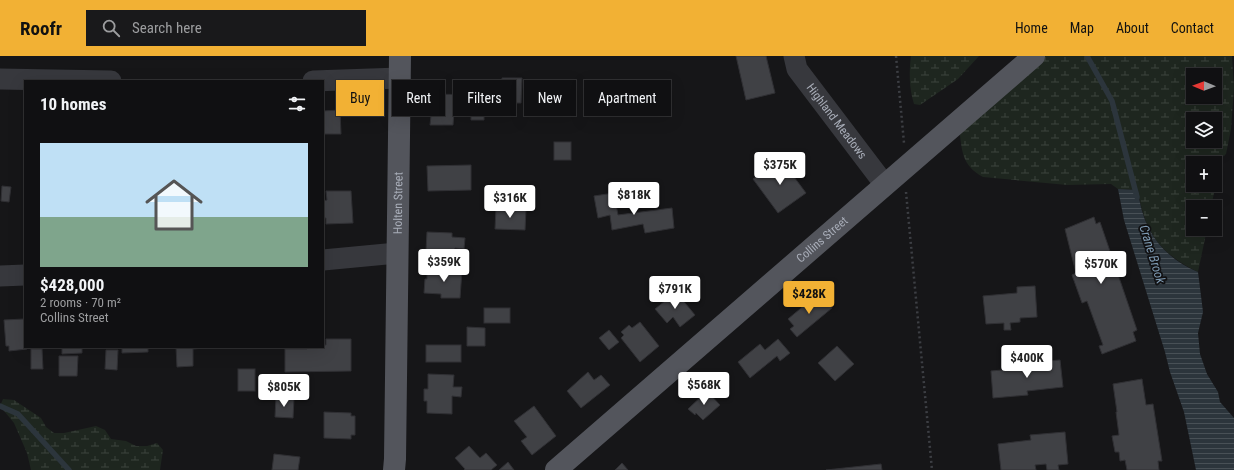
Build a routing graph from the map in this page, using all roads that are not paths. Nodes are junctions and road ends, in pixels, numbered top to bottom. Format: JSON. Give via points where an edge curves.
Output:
{"nodes":[{"id":1,"x":400,"y":56,"type":"edge"},
{"id":2,"x":794,"y":56,"type":"edge"},
{"id":3,"x":1034,"y":56,"type":"edge"},
{"id":4,"x":400,"y":78,"type":"junction"},
{"id":5,"x":0,"y":79,"type":"edge"},
{"id":6,"x":56,"y":80,"type":"edge"},
{"id":7,"x":324,"y":81,"type":"edge"},
{"id":8,"x":885,"y":185,"type":"junction"},
{"id":9,"x":397,"y":253,"type":"junction"},
{"id":10,"x":324,"y":260,"type":"edge"},
{"id":11,"x":24,"y":275,"type":"edge"},
{"id":12,"x":0,"y":276,"type":"edge"},
{"id":13,"x":394,"y":470,"type":"edge"},
{"id":14,"x":556,"y":470,"type":"edge"}],
"edges":[{"from":1,"to":4,"type":"main road","name":"Holten Street"},
{"from":2,"to":8,"type":"street","name":"Highland Meadows","via":[[797,69]]},
{"from":3,"to":8,"type":"main road","name":"Collins Street"},
{"from":4,"to":7,"type":"street"},
{"from":4,"to":9,"type":"main road","name":"Holten Street"},
{"from":5,"to":6,"type":"street"},
{"from":8,"to":14,"type":"main road","name":"Collins Street"},
{"from":9,"to":10,"type":"street"},
{"from":9,"to":13,"type":"main road","name":"Holten Street"},
{"from":11,"to":12,"type":"street"}]}
